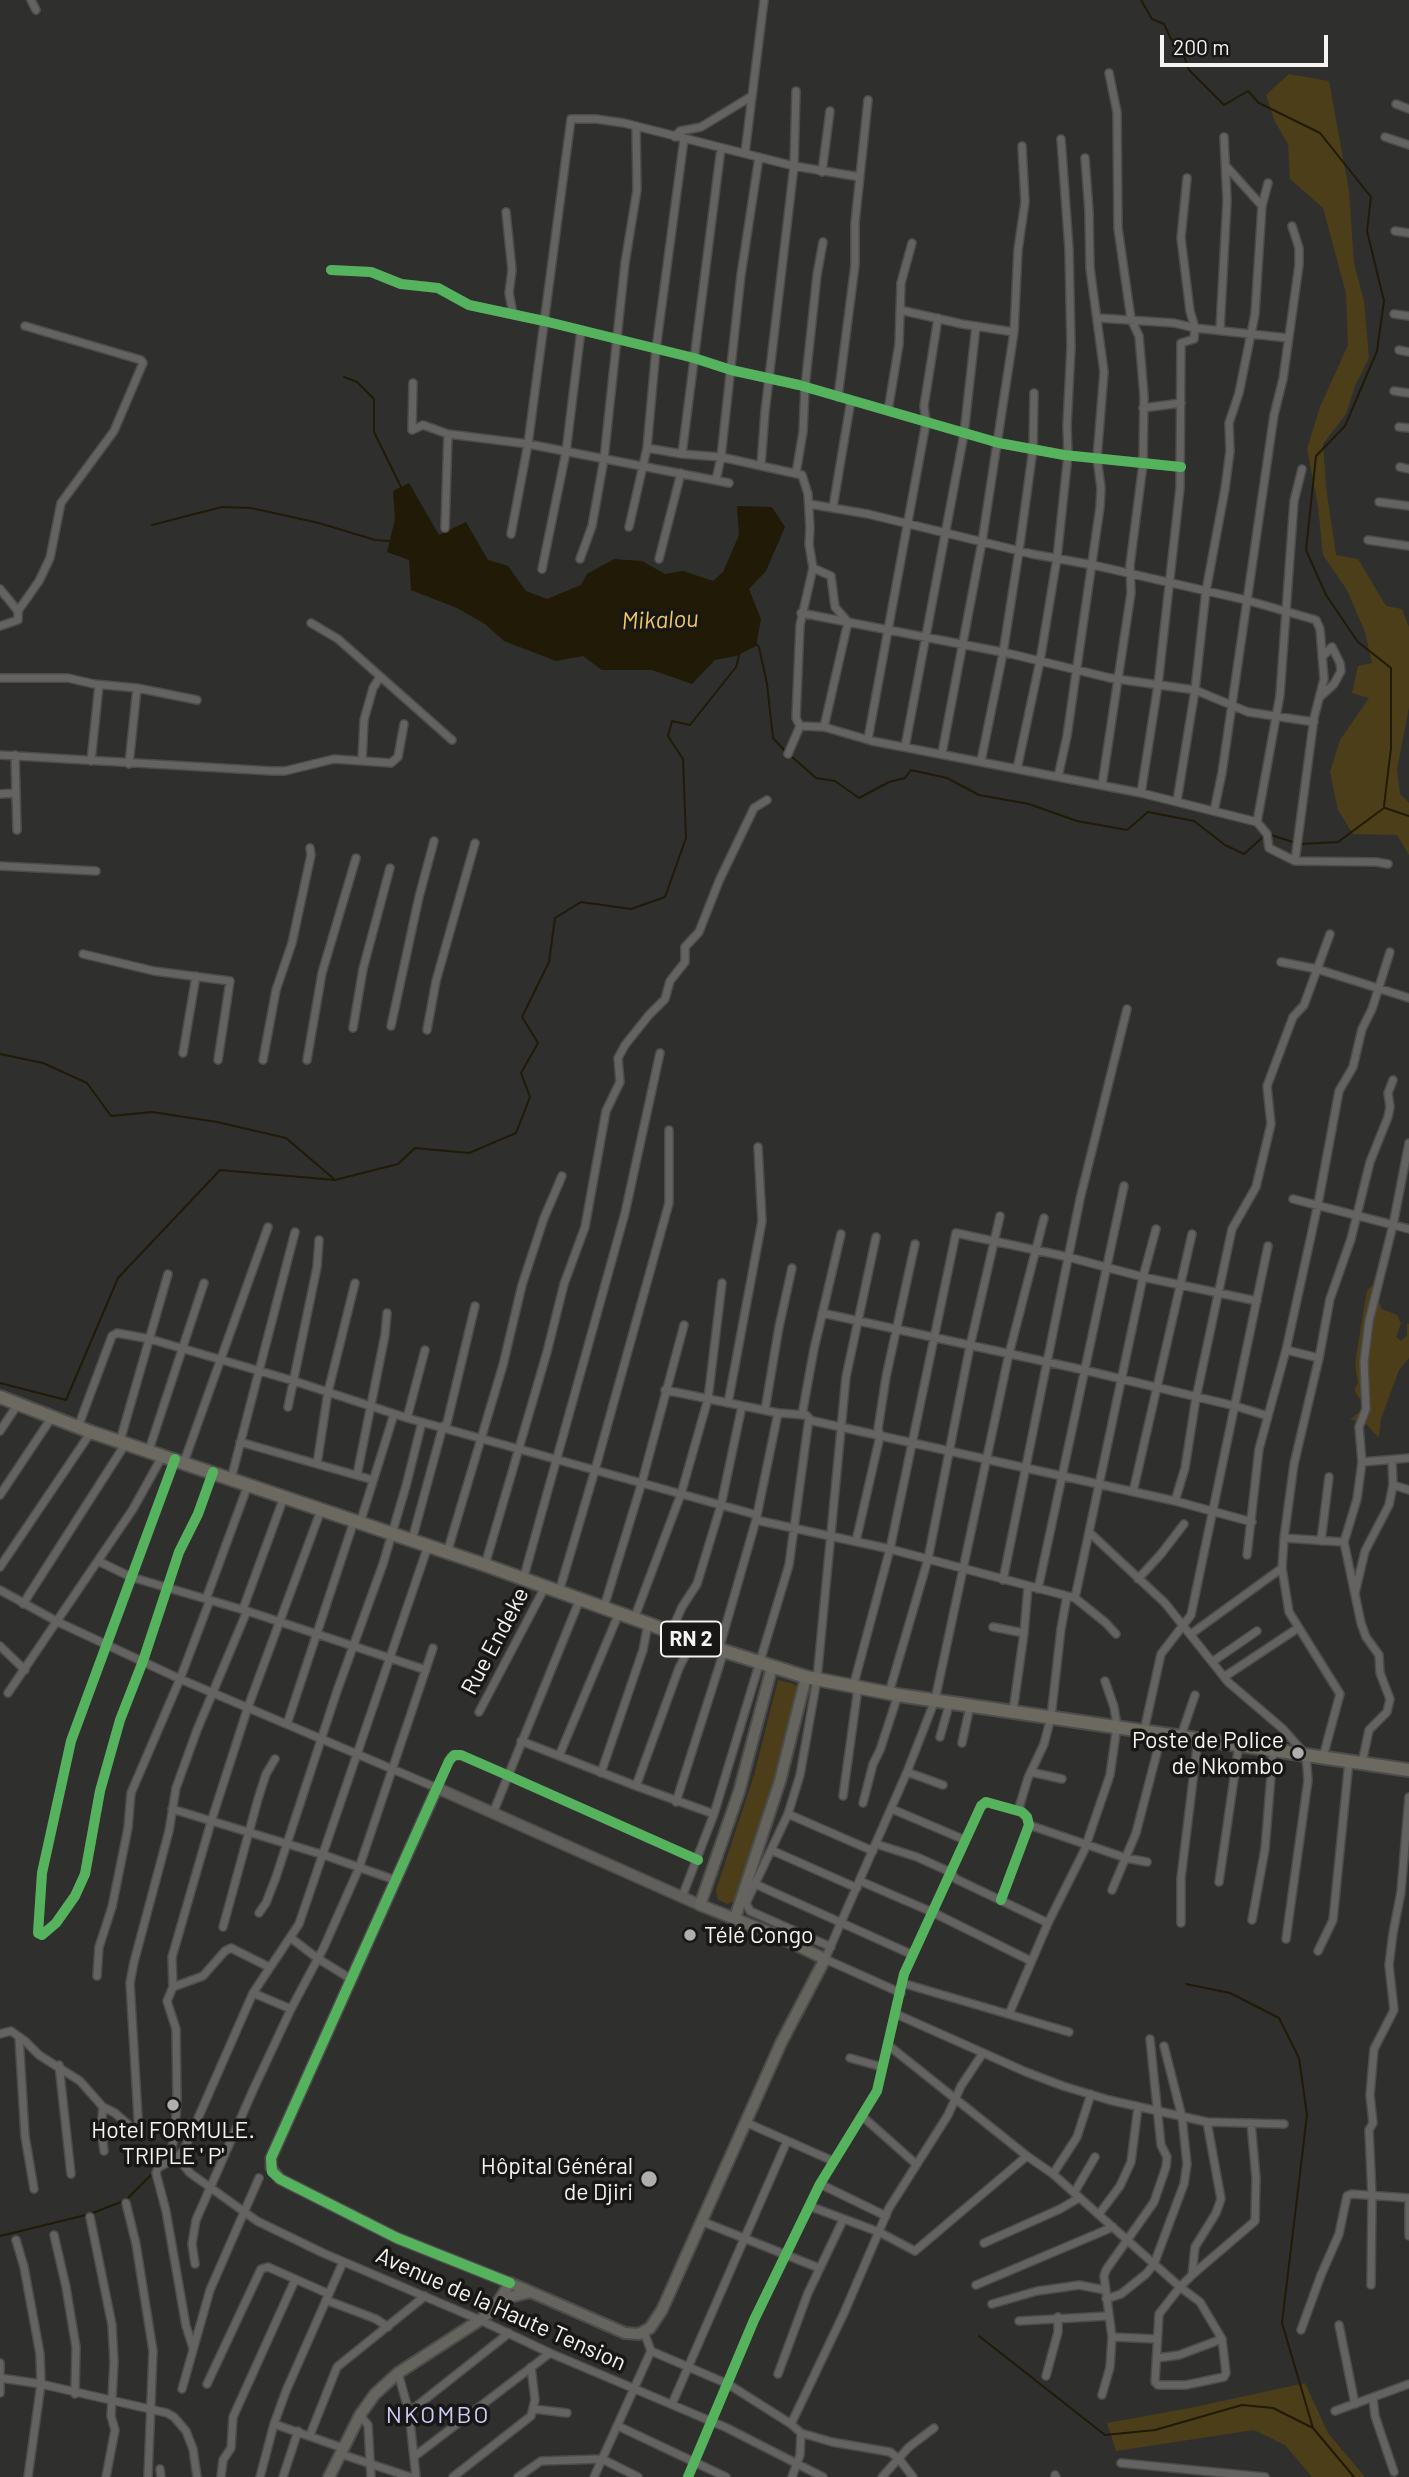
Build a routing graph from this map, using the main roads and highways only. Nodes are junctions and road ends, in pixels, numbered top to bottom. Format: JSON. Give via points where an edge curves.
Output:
{"nodes":[{"id":1,"x":0,"y":1397,"type":"edge"},
{"id":2,"x":766,"y":1665,"type":"junction"},
{"id":3,"x":811,"y":1678,"type":"junction"},
{"id":4,"x":1409,"y":1770,"type":"edge"},
{"id":5,"x":735,"y":1918,"type":"junction"},
{"id":6,"x":330,"y":2477,"type":"edge"}],
"edges":[{"from":1,"to":2,"type":"highway","number":"RN 2"},
{"from":2,"to":3,"type":"highway","number":"RN 2"},
{"from":2,"to":5,"type":"main road","via":[[733,1812],[700,1905]]},
{"from":3,"to":4,"type":"highway","number":"RN 2"},
{"from":3,"to":5,"type":"main road"},
{"from":5,"to":6,"type":"main road","via":[[825,1959],[781,2043],[655,2322],[644,2332],[625,2333],[531,2292],[508,2288],[480,2319],[375,2394]]}]}
